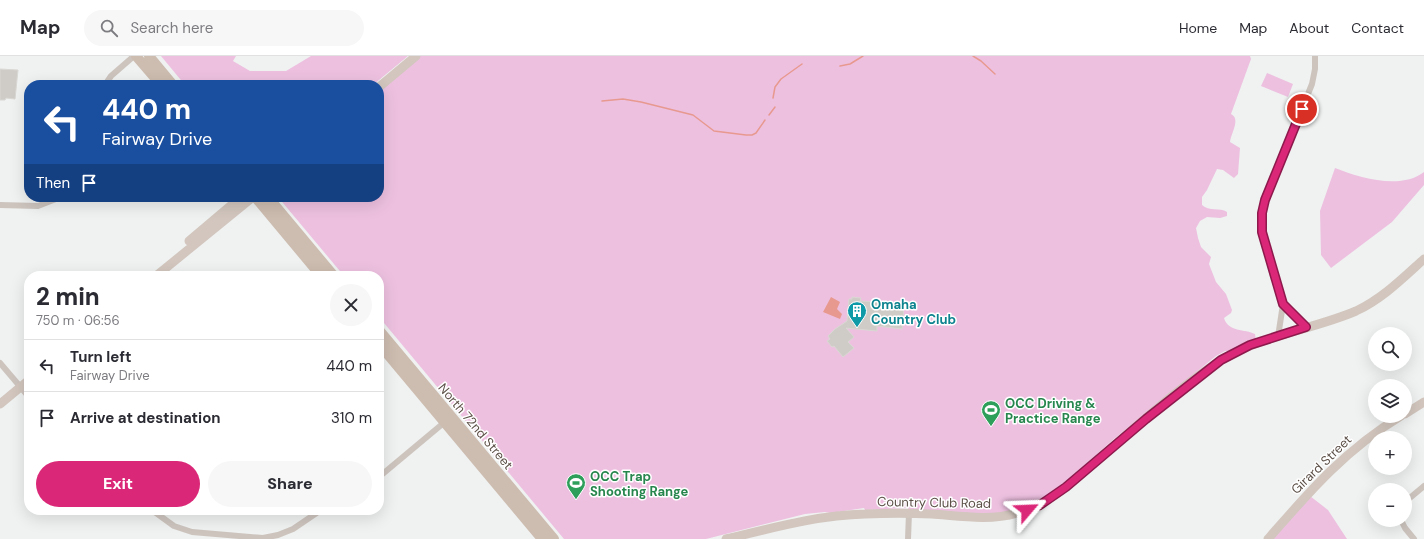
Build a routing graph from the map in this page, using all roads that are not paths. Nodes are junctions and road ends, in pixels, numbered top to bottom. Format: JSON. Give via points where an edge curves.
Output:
{"nodes":[{"id":1,"x":135,"y":56,"type":"edge"},
{"id":2,"x":149,"y":56,"type":"edge"},
{"id":3,"x":416,"y":56,"type":"edge"},
{"id":4,"x":1315,"y":56,"type":"edge"},
{"id":5,"x":109,"y":80,"type":"edge"},
{"id":6,"x":157,"y":80,"type":"edge"},
{"id":7,"x":169,"y":80,"type":"edge"},
{"id":8,"x":384,"y":83,"type":"edge"},
{"id":9,"x":48,"y":202,"type":"edge"},
{"id":10,"x":235,"y":202,"type":"edge"},
{"id":11,"x":248,"y":202,"type":"edge"},
{"id":12,"x":258,"y":202,"type":"edge"},
{"id":13,"x":272,"y":202,"type":"edge"},
{"id":14,"x":0,"y":205,"type":"edge"},
{"id":15,"x":1424,"y":259,"type":"edge"},
{"id":16,"x":154,"y":271,"type":"edge"},
{"id":17,"x":162,"y":271,"type":"edge"},
{"id":18,"x":318,"y":271,"type":"edge"},
{"id":19,"x":330,"y":271,"type":"edge"},
{"id":20,"x":1283,"y":304,"type":"junction"},
{"id":21,"x":1306,"y":327,"type":"junction"},
{"id":22,"x":384,"y":336,"type":"edge"},
{"id":23,"x":1278,"y":337,"type":"junction"},
{"id":24,"x":384,"y":349,"type":"edge"},
{"id":25,"x":0,"y":363,"type":"edge"},
{"id":26,"x":24,"y":384,"type":"edge"},
{"id":27,"x":20,"y":387,"type":"junction"},
{"id":28,"x":24,"y":391,"type":"edge"},
{"id":29,"x":1424,"y":402,"type":"edge"},
{"id":30,"x":0,"y":404,"type":"edge"},
{"id":31,"x":1412,"y":410,"type":"edge"},
{"id":32,"x":448,"y":419,"type":"junction"},
{"id":33,"x":1389,"y":423,"type":"edge"},
{"id":34,"x":384,"y":473,"type":"edge"},
{"id":35,"x":1424,"y":486,"type":"edge"},
{"id":36,"x":1412,"y":496,"type":"edge"},
{"id":37,"x":909,"y":513,"type":"junction"},
{"id":38,"x":159,"y":515,"type":"edge"},
{"id":39,"x":313,"y":515,"type":"edge"},
{"id":40,"x":1404,"y":527,"type":"edge"},
{"id":41,"x":542,"y":539,"type":"edge"},
{"id":42,"x":554,"y":539,"type":"edge"},
{"id":43,"x":726,"y":539,"type":"edge"},
{"id":44,"x":908,"y":539,"type":"edge"},
{"id":45,"x":1268,"y":539,"type":"edge"},
{"id":46,"x":1414,"y":539,"type":"edge"}],
"edges":[{"from":1,"to":5,"type":"street"},
{"from":1,"to":6,"type":"main road"},
{"from":2,"to":7,"type":"main road"},
{"from":3,"to":8,"type":"street"},
{"from":4,"to":20,"type":"street","via":[[1312,84],[1262,213],[1263,240]]},
{"from":9,"to":14,"type":"street","via":[[38,206]]},
{"from":10,"to":16,"type":"street"},
{"from":11,"to":17,"type":"street"},
{"from":12,"to":18,"type":"main road"},
{"from":13,"to":19,"type":"main road"},
{"from":15,"to":21,"type":"street","name":"Country Club Road","via":[[1372,302],[1345,315]]},
{"from":20,"to":21,"type":"street"},
{"from":20,"to":23,"type":"street"},
{"from":21,"to":23,"type":"street","name":"Country Club Road"},
{"from":22,"to":32,"type":"main road","name":"North 72nd Street"},
{"from":23,"to":37,"type":"street","name":"Country Club Road","via":[[1241,349],[1213,366],[1066,487],[1040,505],[1017,513],[993,517]]},
{"from":24,"to":32,"type":"main road","name":"North 72nd Street"},
{"from":25,"to":27,"type":"street"},
{"from":26,"to":27,"type":"street"},
{"from":27,"to":28,"type":"street"},
{"from":27,"to":30,"type":"street"},
{"from":29,"to":31,"type":"street"},
{"from":32,"to":34,"type":"street"},
{"from":32,"to":41,"type":"main road","name":"North 72nd Street"},
{"from":32,"to":42,"type":"main road","name":"North 72nd Street"},
{"from":33,"to":45,"type":"street","name":"Girard Street","via":[[1350,451],[1306,495]]},
{"from":35,"to":36,"type":"street"},
{"from":37,"to":43,"type":"street","name":"Country Club Road","via":[[822,518]]},
{"from":37,"to":44,"type":"street"},
{"from":38,"to":39,"type":"street","via":[[174,526],[192,532],[263,538],[293,529]]},
{"from":40,"to":46,"type":"street"}]}
